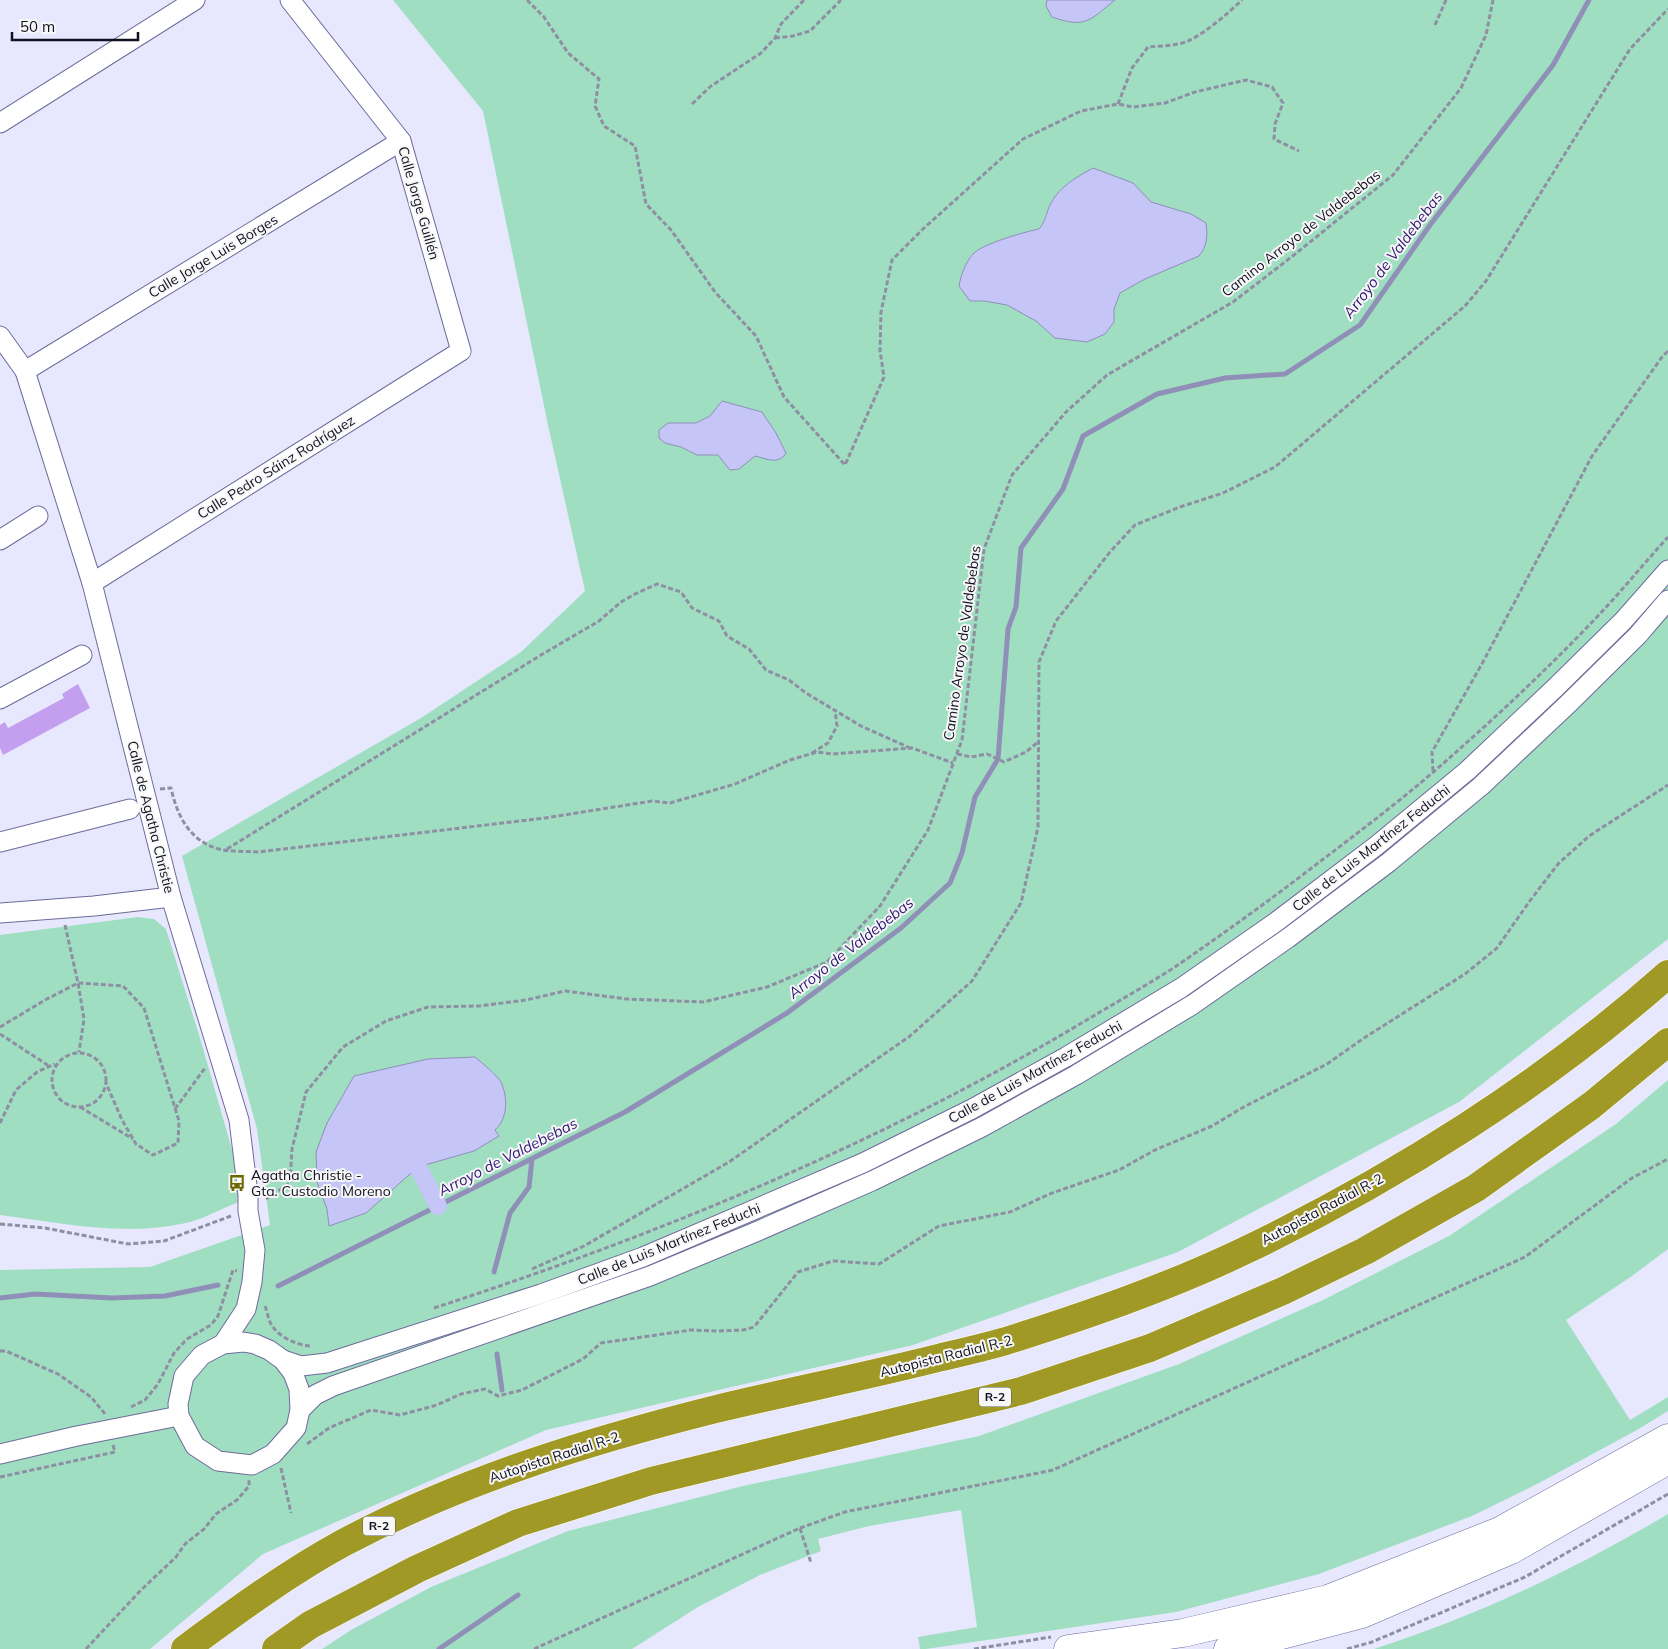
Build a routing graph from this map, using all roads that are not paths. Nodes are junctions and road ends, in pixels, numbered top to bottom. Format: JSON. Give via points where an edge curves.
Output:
{"nodes":[{"id":1,"x":195,"y":0,"type":"edge"},
{"id":2,"x":290,"y":0,"type":"edge"},
{"id":3,"x":0,"y":123,"type":"edge"},
{"id":4,"x":401,"y":141,"type":"junction"},
{"id":5,"x":0,"y":336,"type":"edge"},
{"id":6,"x":461,"y":352,"type":"joint"},
{"id":7,"x":25,"y":371,"type":"junction"},
{"id":8,"x":38,"y":516,"type":"dead end"},
{"id":9,"x":0,"y":540,"type":"edge"},
{"id":10,"x":1668,"y":570,"type":"edge"},
{"id":11,"x":92,"y":583,"type":"junction"},
{"id":12,"x":1668,"y":600,"type":"edge"},
{"id":13,"x":82,"y":655,"type":"dead end"},
{"id":14,"x":0,"y":699,"type":"edge"},
{"id":15,"x":130,"y":809,"type":"dead end"},
{"id":16,"x":0,"y":842,"type":"edge"},
{"id":17,"x":171,"y":897,"type":"junction"},
{"id":18,"x":0,"y":913,"type":"edge"},
{"id":19,"x":1668,"y":974,"type":"edge"},
{"id":20,"x":1668,"y":1042,"type":"edge"},
{"id":21,"x":246,"y":1309,"type":"junction"},
{"id":22,"x":222,"y":1344,"type":"junction"},
{"id":23,"x":276,"y":1355,"type":"junction"},
{"id":24,"x":300,"y":1410,"type":"junction"},
{"id":25,"x":179,"y":1416,"type":"junction"},
{"id":26,"x":1668,"y":1438,"type":"edge"},
{"id":27,"x":0,"y":1454,"type":"edge"},
{"id":28,"x":1668,"y":1460,"type":"edge"},
{"id":29,"x":1062,"y":1643,"type":"edge"},
{"id":30,"x":184,"y":1649,"type":"edge"},
{"id":31,"x":276,"y":1649,"type":"edge"},
{"id":32,"x":1228,"y":1649,"type":"edge"}],
"edges":[{"from":1,"to":3,"type":"street"},
{"from":2,"to":4,"type":"street","name":"Calle Jorge Guillén"},
{"from":4,"to":6,"type":"street","name":"Calle Jorge Guillén"},
{"from":4,"to":7,"type":"street","name":"Calle Jorge Luis Borges"},
{"from":5,"to":7,"type":"street","name":"Calle de Agatha Christie"},
{"from":6,"to":11,"type":"street","name":"Calle Pedro Sáinz Rodríguez"},
{"from":7,"to":11,"type":"street","name":"Calle de Agatha Christie"},
{"from":8,"to":9,"type":"street"},
{"from":10,"to":23,"type":"street","name":"Calle de Luis Martínez Feduchi","via":[[1623,621],[1555,688],[1467,771],[1376,846],[1276,922],[1181,988],[1066,1057],[972,1109],[863,1163],[643,1257],[327,1363],[301,1366]]},
{"from":11,"to":17,"type":"street","name":"Calle de Agatha Christie"},
{"from":12,"to":24,"type":"street","name":"Calle de Luis Martínez Feduchi","via":[[1638,635],[1494,774],[1389,862],[1192,1005],[1076,1075],[948,1144],[758,1231],[650,1276],[333,1386],[315,1395]]},
{"from":13,"to":14,"type":"street"},
{"from":15,"to":16,"type":"street"},
{"from":17,"to":18,"type":"street"},
{"from":17,"to":21,"type":"street","name":"Calle de Agatha Christie","via":[[239,1120],[255,1250]]},
{"from":19,"to":30,"type":"highway","name":"Autopista Radial R-2","number":"R-2","via":[[1588,1040],[1503,1102],[1393,1171],[1244,1251],[1136,1297],[1003,1342],[718,1409],[594,1442],[479,1481],[341,1544],[251,1601]]},
{"from":20,"to":31,"type":"highway","number":"R-2","via":[[1592,1105],[1476,1188],[1364,1251],[1274,1295],[1150,1348],[1021,1391],[651,1481],[518,1523],[417,1569],[310,1625]]},
{"from":21,"to":22,"type":"street","name":"Calle de Agatha Christie"},
{"from":21,"to":23,"type":"street","via":[[253,1330]]},
{"from":22,"to":23,"type":"street","via":[[255,1344]]},
{"from":22,"to":25,"type":"street","via":[[202,1355],[184,1376]]},
{"from":23,"to":24,"type":"street","via":[[293,1374],[299,1389]]},
{"from":24,"to":25,"type":"street","via":[[296,1428],[274,1454],[252,1465],[218,1461],[195,1446]]},
{"from":25,"to":27,"type":"street"},
{"from":26,"to":29,"type":"street","via":[[1500,1531],[1328,1599],[1183,1633]]},
{"from":28,"to":32,"type":"street","via":[[1511,1550],[1362,1614]]}]}
